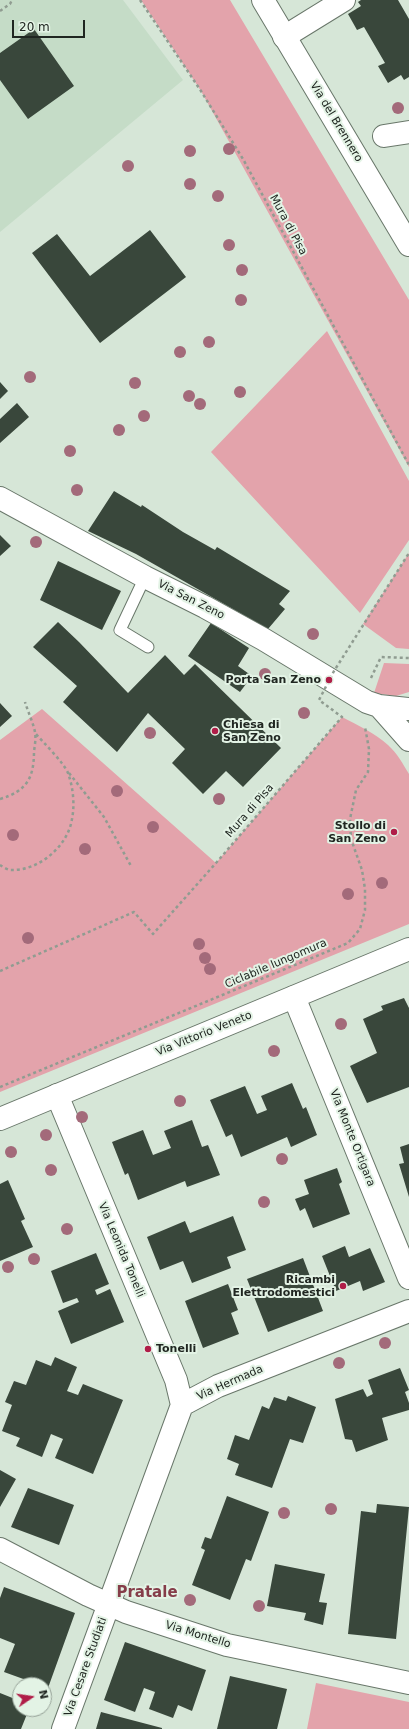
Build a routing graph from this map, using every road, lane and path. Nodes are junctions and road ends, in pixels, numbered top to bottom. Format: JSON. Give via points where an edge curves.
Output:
{"nodes":[{"id":1,"x":12,"y":0,"type":"edge"},
{"id":2,"x":140,"y":0,"type":"edge"},
{"id":3,"x":262,"y":0,"type":"edge"},
{"id":4,"x":344,"y":0,"type":"edge"},
{"id":5,"x":0,"y":11,"type":"edge"},
{"id":6,"x":284,"y":37,"type":"junction"},
{"id":7,"x":409,"y":132,"type":"edge"},
{"id":8,"x":384,"y":136,"type":"dead end"},
{"id":9,"x":409,"y":245,"type":"edge"},
{"id":10,"x":409,"y":466,"type":"edge"},
{"id":11,"x":0,"y":498,"type":"edge"},
{"id":12,"x":409,"y":553,"type":"edge"},
{"id":13,"x":145,"y":577,"type":"junction"},
{"id":14,"x":148,"y":647,"type":"dead end"},
{"id":15,"x":409,"y":658,"type":"edge"},
{"id":16,"x":329,"y":680,"type":"junction"},
{"id":17,"x":368,"y":684,"type":"dead end"},
{"id":18,"x":25,"y":702,"type":"dead end"},
{"id":19,"x":379,"y":706,"type":"junction"},
{"id":20,"x":409,"y":709,"type":"edge"},
{"id":21,"x":364,"y":726,"type":"dead end"},
{"id":22,"x":35,"y":733,"type":"junction"},
{"id":23,"x":409,"y":740,"type":"edge"},
{"id":24,"x":67,"y":771,"type":"junction"},
{"id":25,"x":0,"y":799,"type":"edge"},
{"id":26,"x":0,"y":865,"type":"edge"},
{"id":27,"x":131,"y":866,"type":"dead end"},
{"id":28,"x":409,"y":949,"type":"edge"},
{"id":29,"x":0,"y":971,"type":"edge"},
{"id":30,"x":294,"y":997,"type":"junction"},
{"id":31,"x":68,"y":1059,"type":"junction"},
{"id":32,"x":71,"y":1066,"type":"dead end"},
{"id":33,"x":0,"y":1087,"type":"edge"},
{"id":34,"x":56,"y":1095,"type":"junction"},
{"id":35,"x":0,"y":1120,"type":"edge"},
{"id":36,"x":409,"y":1278,"type":"edge"},
{"id":37,"x":409,"y":1311,"type":"edge"},
{"id":38,"x":182,"y":1405,"type":"junction"},
{"id":39,"x":0,"y":1549,"type":"edge"},
{"id":40,"x":109,"y":1605,"type":"junction"},
{"id":41,"x":409,"y":1682,"type":"edge"},
{"id":42,"x":63,"y":1729,"type":"edge"}],
"edges":[{"from":1,"to":5,"type":"path"},
{"from":2,"to":10,"type":"path","name":"Mura di Pisa","via":[[202,91],[243,159]]},
{"from":3,"to":6,"type":"street","name":"Via del Brennero"},
{"from":4,"to":6,"type":"street"},
{"from":6,"to":9,"type":"street","name":"Via del Brennero"},
{"from":7,"to":8,"type":"street"},
{"from":11,"to":13,"type":"street","name":"Via San Zeno"},
{"from":12,"to":16,"type":"path","name":"Mura di Pisa","bridge":true},
{"from":13,"to":14,"type":"lane","via":[[120,630]]},
{"from":13,"to":16,"type":"street","name":"Via San Zeno","via":[[206,607]]},
{"from":15,"to":17,"type":"path","via":[[381,657]]},
{"from":16,"to":19,"type":"street","name":"Via San Zeno"},
{"from":16,"to":29,"type":"path","name":"Mura di Pisa","bridge":true,"via":[[319,700],[342,717],[153,934],[134,912]]},
{"from":18,"to":22,"type":"path"},
{"from":19,"to":20,"type":"street","name":"Via San Zeno"},
{"from":19,"to":23,"type":"street","name":"Via San Zeno"},
{"from":21,"to":31,"type":"path","name":"Ciclabile lungomura","via":[[370,749],[368,772],[356,790],[350,819],[351,839],[362,870],[365,890],[360,929],[348,942]]},
{"from":22,"to":24,"type":"path"},
{"from":22,"to":25,"type":"path","via":[[32,775],[19,791]]},
{"from":24,"to":26,"type":"path","via":[[73,796],[72,819],[68,833],[47,858],[33,866],[10,870]]},
{"from":24,"to":27,"type":"path","via":[[104,817]]},
{"from":28,"to":30,"type":"street","name":"Via Vittorio Veneto"},
{"from":30,"to":34,"type":"street","name":"Via Vittorio Veneto"},
{"from":30,"to":36,"type":"street","name":"Via Monte Ortigara"},
{"from":31,"to":32,"type":"path"},
{"from":31,"to":33,"type":"path","name":"Ciclabile lungomura"},
{"from":34,"to":35,"type":"street","name":"Via Vittorio Veneto"},
{"from":34,"to":38,"type":"street","name":"Via Leonida Tonelli","via":[[176,1380]]},
{"from":37,"to":38,"type":"street","name":"Via Hermada","via":[[218,1386]]},
{"from":38,"to":40,"type":"street"},
{"from":39,"to":40,"type":"street","name":"Via Montello"},
{"from":40,"to":41,"type":"street","name":"Via Montello","via":[[227,1645]]},
{"from":40,"to":42,"type":"street","name":"Via Cesare Studiati"}]}
